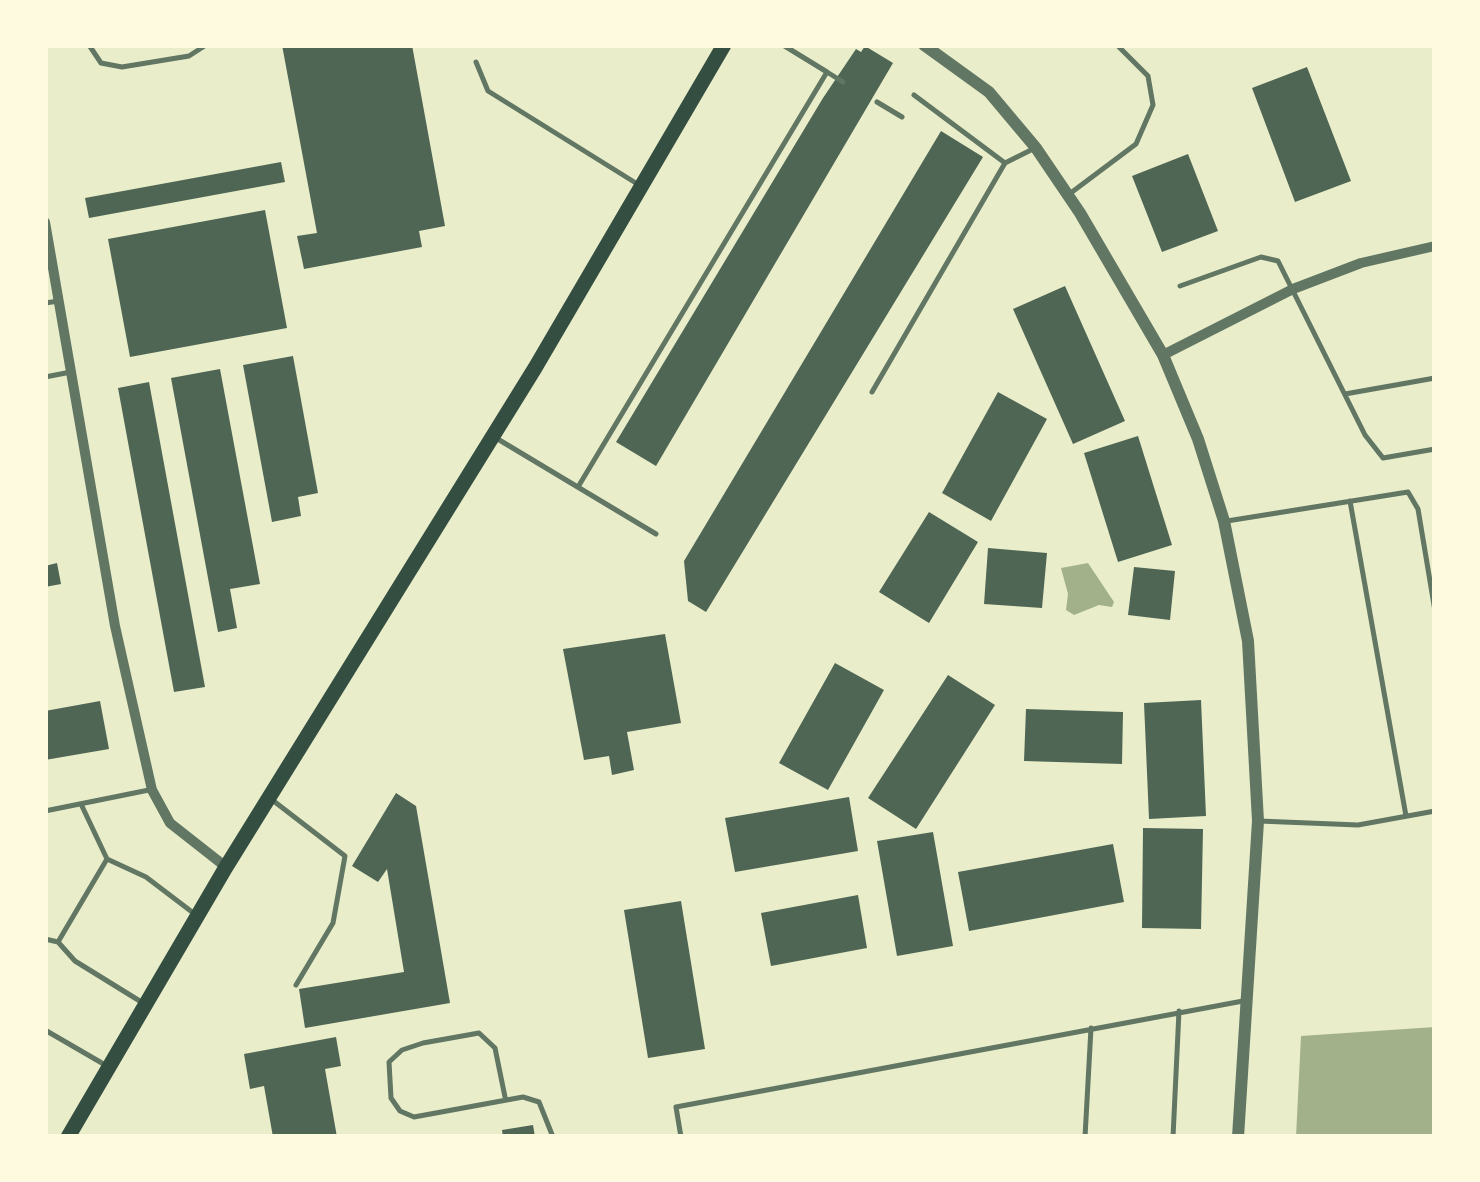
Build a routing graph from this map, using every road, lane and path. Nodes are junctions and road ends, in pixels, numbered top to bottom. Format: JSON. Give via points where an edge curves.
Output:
{"nodes":[{"id":1,"x":89,"y":45,"type":"edge"},
{"id":2,"x":206,"y":45,"type":"edge"},
{"id":3,"x":724,"y":45,"type":"edge"},
{"id":4,"x":783,"y":45,"type":"edge"},
{"id":5,"x":924,"y":45,"type":"edge"},
{"id":6,"x":1116,"y":45,"type":"edge"},
{"id":7,"x":476,"y":62,"type":"dead end"},
{"id":8,"x":827,"y":72,"type":"junction"},
{"id":9,"x":843,"y":82,"type":"dead end"},
{"id":10,"x":914,"y":95,"type":"dead end"},
{"id":11,"x":877,"y":102,"type":"dead end"},
{"id":12,"x":902,"y":116,"type":"dead end"},
{"id":13,"x":1036,"y":148,"type":"junction"},
{"id":14,"x":1005,"y":163,"type":"junction"},
{"id":15,"x":641,"y":186,"type":"junction"},
{"id":16,"x":1068,"y":195,"type":"junction"},
{"id":17,"x":45,"y":222,"type":"edge"},
{"id":18,"x":1435,"y":246,"type":"edge"},
{"id":19,"x":1180,"y":286,"type":"dead end"},
{"id":20,"x":1293,"y":289,"type":"junction"},
{"id":21,"x":58,"y":300,"type":"junction"},
{"id":22,"x":45,"y":303,"type":"edge"},
{"id":23,"x":1163,"y":355,"type":"junction"},
{"id":24,"x":71,"y":372,"type":"junction"},
{"id":25,"x":45,"y":377,"type":"edge"},
{"id":26,"x":1435,"y":378,"type":"edge"},
{"id":27,"x":872,"y":392,"type":"dead end"},
{"id":28,"x":1345,"y":394,"type":"junction"},
{"id":29,"x":491,"y":435,"type":"junction"},
{"id":30,"x":1435,"y":448,"type":"edge"},
{"id":31,"x":578,"y":487,"type":"junction"},
{"id":32,"x":1350,"y":501,"type":"junction"},
{"id":33,"x":1224,"y":521,"type":"junction"},
{"id":34,"x":656,"y":534,"type":"dead end"},
{"id":35,"x":1435,"y":612,"type":"edge"},
{"id":36,"x":152,"y":790,"type":"junction"},
{"id":37,"x":269,"y":798,"type":"junction"},
{"id":38,"x":80,"y":804,"type":"junction"},
{"id":39,"x":45,"y":811,"type":"edge"},
{"id":40,"x":1435,"y":811,"type":"edge"},
{"id":41,"x":1406,"y":816,"type":"junction"},
{"id":42,"x":1258,"y":821,"type":"junction"},
{"id":43,"x":106,"y":859,"type":"junction"},
{"id":44,"x":226,"y":866,"type":"junction"},
{"id":45,"x":197,"y":916,"type":"junction"},
{"id":46,"x":45,"y":939,"type":"edge"},
{"id":47,"x":58,"y":942,"type":"junction"},
{"id":48,"x":296,"y":984,"type":"dead end"},
{"id":49,"x":1246,"y":1000,"type":"junction"},
{"id":50,"x":148,"y":1006,"type":"junction"},
{"id":51,"x":1179,"y":1011,"type":"junction"},
{"id":52,"x":1090,"y":1028,"type":"junction"},
{"id":53,"x":45,"y":1030,"type":"edge"},
{"id":54,"x":110,"y":1068,"type":"junction"},
{"id":55,"x":505,"y":1097,"type":"junction"},
{"id":56,"x":68,"y":1137,"type":"edge"},
{"id":57,"x":554,"y":1137,"type":"edge"},
{"id":58,"x":681,"y":1137,"type":"edge"},
{"id":59,"x":1085,"y":1137,"type":"edge"},
{"id":60,"x":1173,"y":1137,"type":"edge"},
{"id":61,"x":1238,"y":1137,"type":"edge"}],
"edges":[{"from":1,"to":2,"type":"lane","via":[[102,63],[122,67],[188,56]]},
{"from":3,"to":15,"type":"main road"},
{"from":4,"to":8,"type":"lane"},
{"from":5,"to":13,"type":"street","via":[[989,92]]},
{"from":6,"to":16,"type":"lane","via":[[1148,76],[1153,105],[1136,144]]},
{"from":7,"to":15,"type":"lane","via":[[488,90]]},
{"from":8,"to":9,"type":"lane"},
{"from":8,"to":31,"type":"lane"},
{"from":10,"to":14,"type":"lane"},
{"from":11,"to":12,"type":"lane"},
{"from":13,"to":14,"type":"lane"},
{"from":13,"to":16,"type":"street"},
{"from":14,"to":27,"type":"lane"},
{"from":15,"to":29,"type":"main road"},
{"from":16,"to":23,"type":"street"},
{"from":17,"to":21,"type":"street"},
{"from":18,"to":20,"type":"street","via":[[1361,263]]},
{"from":19,"to":20,"type":"lane","via":[[1261,258],[1278,261]]},
{"from":20,"to":23,"type":"street"},
{"from":20,"to":28,"type":"lane"},
{"from":21,"to":22,"type":"lane"},
{"from":21,"to":24,"type":"street"},
{"from":23,"to":33,"type":"street"},
{"from":24,"to":25,"type":"lane"},
{"from":24,"to":36,"type":"street","via":[[114,626]]},
{"from":26,"to":28,"type":"lane"},
{"from":28,"to":30,"type":"lane","via":[[1383,458]]},
{"from":29,"to":31,"type":"lane"},
{"from":29,"to":37,"type":"main road"},
{"from":31,"to":34,"type":"lane"},
{"from":32,"to":33,"type":"lane"},
{"from":32,"to":35,"type":"lane","via":[[1408,492],[1418,509]]},
{"from":32,"to":41,"type":"lane"},
{"from":33,"to":42,"type":"street","via":[[1248,640]]},
{"from":36,"to":38,"type":"lane"},
{"from":36,"to":44,"type":"street","via":[[170,823]]},
{"from":37,"to":44,"type":"main road"},
{"from":37,"to":48,"type":"lane","via":[[346,856],[333,923]]},
{"from":38,"to":39,"type":"lane"},
{"from":38,"to":43,"type":"lane"},
{"from":40,"to":41,"type":"lane"},
{"from":41,"to":42,"type":"lane","via":[[1358,825]]},
{"from":42,"to":49,"type":"street"},
{"from":43,"to":45,"type":"lane","via":[[146,876]]},
{"from":43,"to":47,"type":"lane"},
{"from":44,"to":45,"type":"main road"},
{"from":45,"to":50,"type":"main road"},
{"from":46,"to":47,"type":"lane"},
{"from":47,"to":50,"type":"lane","via":[[75,961]]},
{"from":49,"to":51,"type":"lane"},
{"from":49,"to":61,"type":"street"},
{"from":50,"to":54,"type":"main road"},
{"from":51,"to":52,"type":"lane"},
{"from":51,"to":60,"type":"lane"},
{"from":52,"to":58,"type":"lane","via":[[676,1107]]},
{"from":52,"to":59,"type":"lane"},
{"from":53,"to":54,"type":"lane"},
{"from":54,"to":56,"type":"main road"},
{"from":55,"to":55,"type":"lane","via":[[414,1117],[391,1098],[389,1062],[422,1043],[479,1033],[495,1048]]},
{"from":55,"to":57,"type":"lane","via":[[538,1102]]}]}
